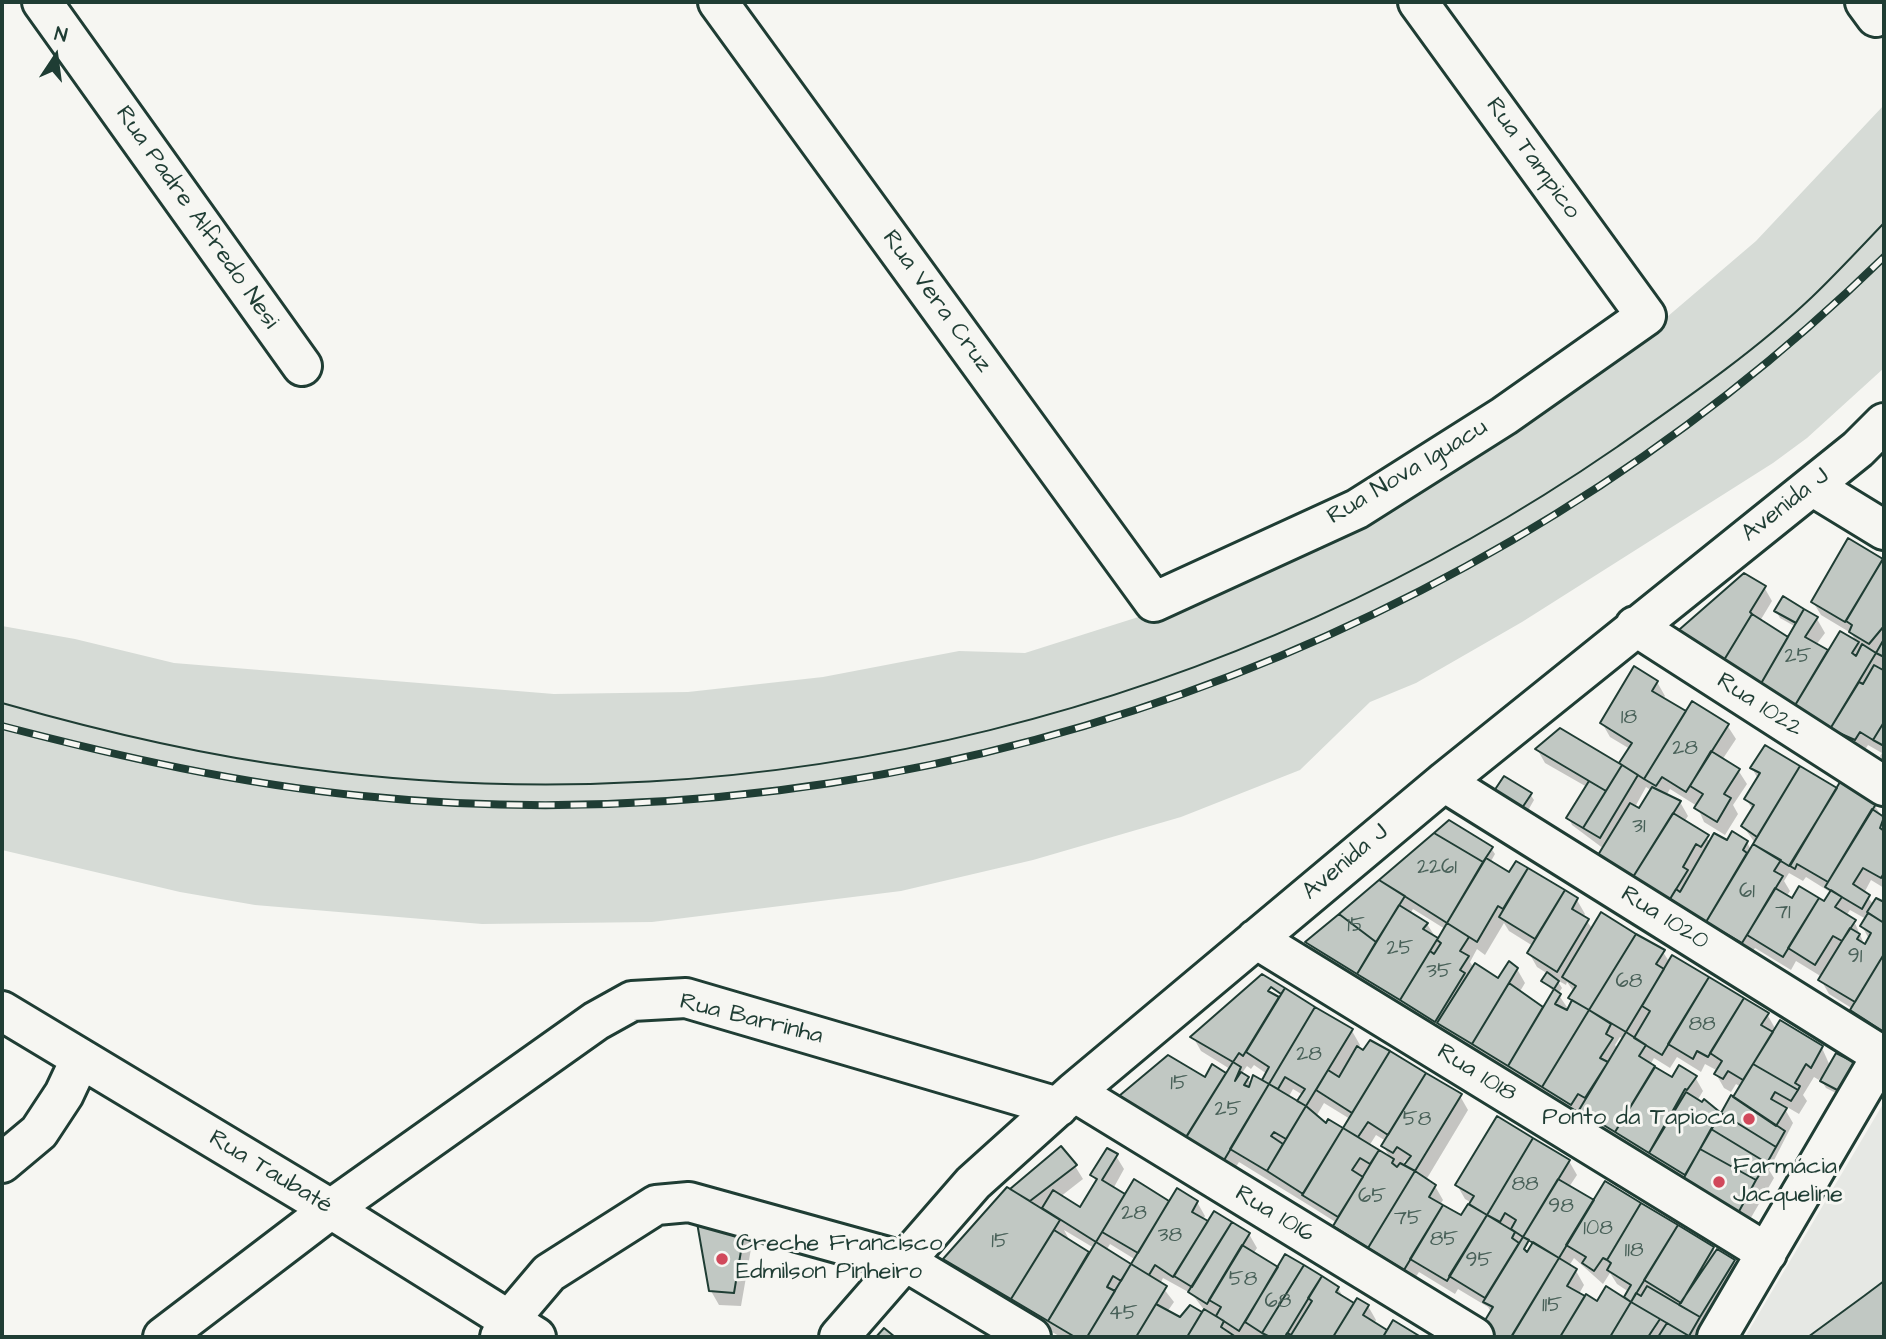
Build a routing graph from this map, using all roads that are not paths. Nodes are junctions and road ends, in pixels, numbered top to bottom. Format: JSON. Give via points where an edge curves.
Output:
{"nodes":[{"id":1,"x":42,"y":2,"type":"edge"},
{"id":2,"x":718,"y":2,"type":"edge"},
{"id":3,"x":1418,"y":2,"type":"edge"},
{"id":4,"x":1646,"y":316,"type":"joint"},
{"id":5,"x":302,"y":366,"type":"dead end"},
{"id":6,"x":1884,"y":423,"type":"edge"},
{"id":7,"x":1812,"y":486,"type":"junction"},
{"id":8,"x":1884,"y":530,"type":"edge"},
{"id":9,"x":1154,"y":602,"type":"joint"},
{"id":10,"x":1634,"y":626,"type":"junction"},
{"id":11,"x":1444,"y":782,"type":"junction"},
{"id":12,"x":1884,"y":786,"type":"edge"},
{"id":13,"x":1256,"y":939,"type":"junction"},
{"id":14,"x":2,"y":1011,"type":"edge"},
{"id":15,"x":1883,"y":1056,"type":"edge"},
{"id":16,"x":80,"y":1060,"type":"junction"},
{"id":17,"x":1066,"y":1100,"type":"junction"},
{"id":18,"x":2,"y":1163,"type":"edge"},
{"id":19,"x":331,"y":1209,"type":"junction"},
{"id":20,"x":1768,"y":1253,"type":"junction"},
{"id":21,"x":906,"y":1262,"type":"junction"},
{"id":22,"x":515,"y":1331,"type":"edge"},
{"id":23,"x":163,"y":1337,"type":"edge"},
{"id":24,"x":839,"y":1337,"type":"edge"},
{"id":25,"x":1031,"y":1337,"type":"edge"},
{"id":26,"x":1474,"y":1337,"type":"edge"},
{"id":27,"x":1717,"y":1337,"type":"edge"}],
"edges":[{"from":1,"to":5,"type":"street","name":"Rua Padre Alfredo Nesi"},
{"from":2,"to":9,"type":"street","name":"Rua Vera Cruz"},
{"from":3,"to":4,"type":"street","name":"Rua Tampico"},
{"from":4,"to":9,"type":"street","name":"Rua Nova Iguacu","via":[[1357,509]]},
{"from":6,"to":7,"type":"street","name":"Avenida J"},
{"from":7,"to":8,"type":"street"},
{"from":7,"to":10,"type":"street","name":"Avenida J"},
{"from":10,"to":11,"type":"street","name":"Avenida J"},
{"from":10,"to":12,"type":"street","name":"Rua 1022"},
{"from":11,"to":13,"type":"street","name":"Avenida J"},
{"from":11,"to":15,"type":"street","name":"Rua 1020"},
{"from":13,"to":17,"type":"street","name":"Avenida J"},
{"from":13,"to":20,"type":"street","name":"Rua 1018"},
{"from":14,"to":16,"type":"street","name":"Rua Taubaté"},
{"from":15,"to":20,"type":"street"},
{"from":16,"to":18,"type":"street","via":[[39,1132]]},
{"from":16,"to":19,"type":"street","name":"Rua Taubaté"},
{"from":17,"to":19,"type":"street","name":"Rua Barrinha","via":[[686,998],[632,1001],[596,1021]]},
{"from":17,"to":21,"type":"street","name":"Avenida J","via":[[973,1183]]},
{"from":17,"to":26,"type":"street","name":"Rua 1016"},
{"from":19,"to":22,"type":"street","name":"Rua Taubaté"},
{"from":19,"to":23,"type":"street","name":"Rua Barrinha"},
{"from":20,"to":27,"type":"street"},
{"from":21,"to":22,"type":"street","via":[[689,1202],[656,1205],[549,1273]]},
{"from":21,"to":24,"type":"street","name":"Avenida J"},
{"from":21,"to":25,"type":"street"}]}
